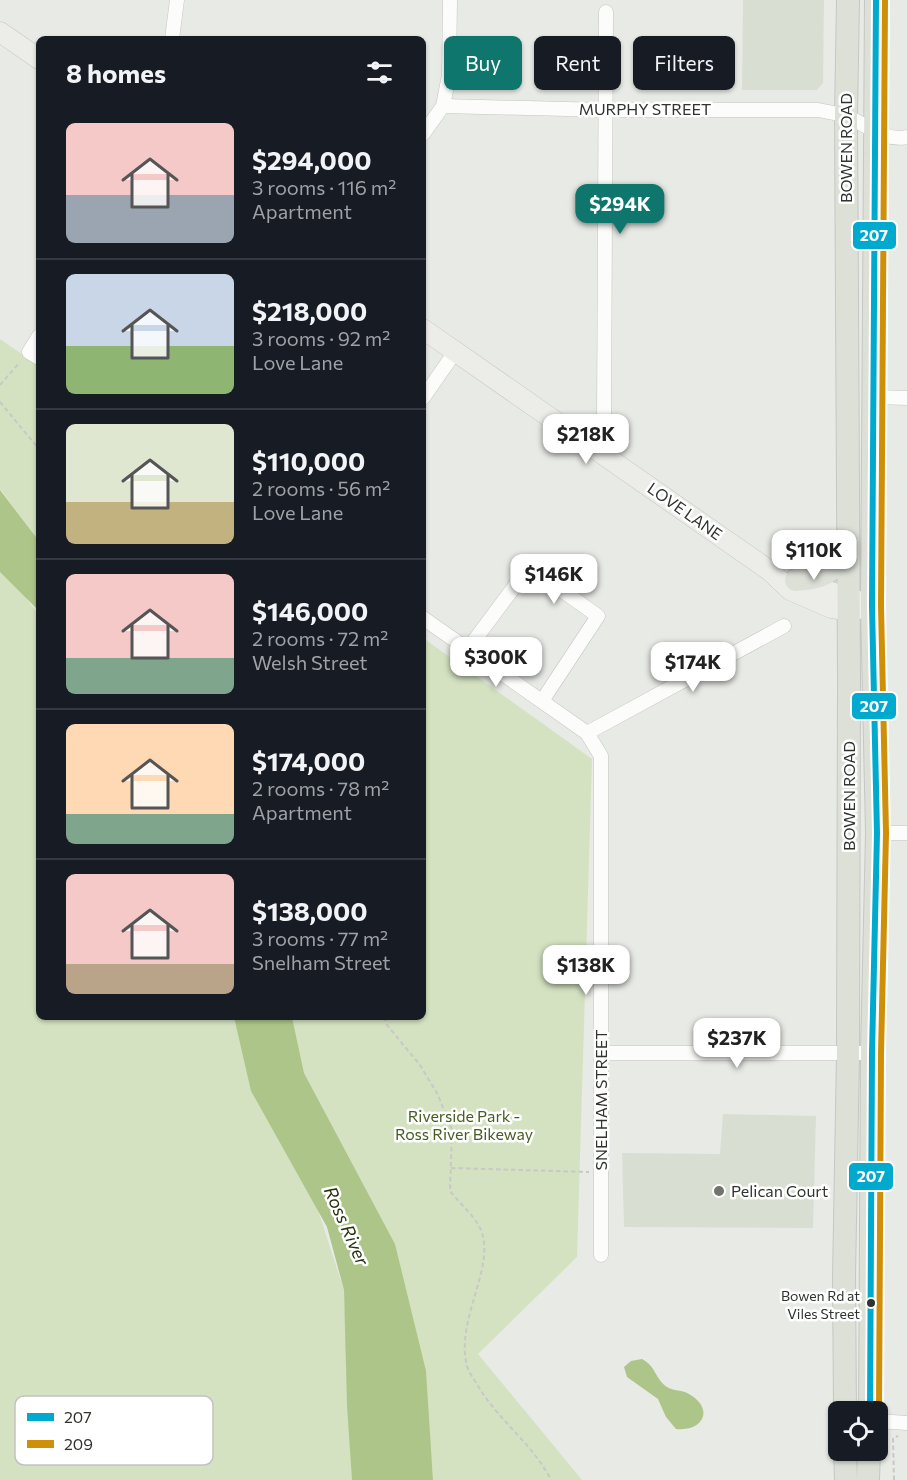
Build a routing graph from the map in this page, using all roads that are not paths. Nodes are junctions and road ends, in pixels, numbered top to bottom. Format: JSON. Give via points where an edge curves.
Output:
{"nodes":[{"id":1,"x":177,"y":0,"type":"edge"},
{"id":2,"x":450,"y":0,"type":"edge"},
{"id":3,"x":848,"y":0,"type":"edge"},
{"id":4,"x":876,"y":0,"type":"edge"},
{"id":5,"x":606,"y":12,"type":"dead end"},
{"id":6,"x":0,"y":32,"type":"edge"},
{"id":7,"x":172,"y":36,"type":"edge"},
{"id":8,"x":36,"y":57,"type":"edge"},
{"id":9,"x":443,"y":106,"type":"junction"},
{"id":10,"x":605,"y":110,"type":"junction"},
{"id":11,"x":846,"y":116,"type":"junction"},
{"id":12,"x":426,"y":130,"type":"edge"},
{"id":13,"x":876,"y":133,"type":"junction"},
{"id":14,"x":907,"y":137,"type":"edge"},
{"id":15,"x":426,"y":331,"type":"edge"},
{"id":16,"x":455,"y":351,"type":"junction"},
{"id":17,"x":426,"y":394,"type":"edge"},
{"id":18,"x":875,"y":397,"type":"junction"},
{"id":19,"x":907,"y":398,"type":"edge"},
{"id":20,"x":590,"y":445,"type":"junction"},
{"id":21,"x":849,"y":541,"type":"junction"},
{"id":22,"x":770,"y":571,"type":"junction"},
{"id":23,"x":796,"y":580,"type":"junction"},
{"id":24,"x":849,"y":604,"type":"junction"},
{"id":25,"x":872,"y":606,"type":"junction"},
{"id":26,"x":426,"y":620,"type":"edge"},
{"id":27,"x":784,"y":626,"type":"dead end"},
{"id":28,"x":468,"y":649,"type":"junction"},
{"id":29,"x":542,"y":701,"type":"junction"},
{"id":30,"x":587,"y":733,"type":"junction"},
{"id":31,"x":877,"y":833,"type":"junction"},
{"id":32,"x":907,"y":833,"type":"edge"},
{"id":33,"x":602,"y":1053,"type":"junction"},
{"id":34,"x":872,"y":1053,"type":"junction"},
{"id":35,"x":848,"y":1054,"type":"junction"},
{"id":36,"x":601,"y":1255,"type":"dead end"},
{"id":37,"x":845,"y":1401,"type":"edge"},
{"id":38,"x":870,"y":1401,"type":"edge"},
{"id":39,"x":888,"y":1422,"type":"edge"},
{"id":40,"x":907,"y":1423,"type":"edge"},
{"id":41,"x":845,"y":1461,"type":"edge"},
{"id":42,"x":869,"y":1461,"type":"edge"},
{"id":43,"x":846,"y":1480,"type":"edge"},
{"id":44,"x":868,"y":1480,"type":"edge"}],
"edges":[{"from":1,"to":7,"type":"street"},
{"from":2,"to":9,"type":"street","via":[[449,75]]},
{"from":3,"to":11,"type":"main road","name":"BOWEN ROAD"},
{"from":4,"to":13,"type":"main road","name":"BOWEN ROAD"},
{"from":5,"to":10,"type":"street"},
{"from":6,"to":8,"type":"street"},
{"from":9,"to":10,"type":"street","name":"MURPHY STREET"},
{"from":9,"to":12,"type":"street"},
{"from":10,"to":11,"type":"street","name":"MURPHY STREET","via":[[818,110]]},
{"from":10,"to":20,"type":"street","via":[[604,423]]},
{"from":11,"to":13,"type":"street","name":"MURPHY STREET"},
{"from":11,"to":21,"type":"main road","name":"BOWEN ROAD"},
{"from":13,"to":14,"type":"street"},
{"from":13,"to":18,"type":"main road","name":"BOWEN ROAD"},
{"from":15,"to":16,"type":"street","name":"LOVE LANE"},
{"from":16,"to":17,"type":"street"},
{"from":16,"to":20,"type":"street","name":"LOVE LANE"},
{"from":18,"to":19,"type":"street"},
{"from":18,"to":25,"type":"main road","name":"BOWEN ROAD"},
{"from":20,"to":22,"type":"street","name":"LOVE LANE"},
{"from":21,"to":23,"type":"main road","via":[[831,572]]},
{"from":21,"to":24,"type":"main road","name":"BOWEN ROAD"},
{"from":22,"to":23,"type":"street","name":"LOVE LANE"},
{"from":22,"to":24,"type":"street","name":"LOVE LANE","via":[[790,590],[831,608]]},
{"from":23,"to":24,"type":"street","name":"LOVE LANE"},
{"from":24,"to":25,"type":"street","name":"LOVE LANE"},
{"from":24,"to":35,"type":"main road","name":"BOWEN ROAD"},
{"from":25,"to":31,"type":"main road","name":"BOWEN ROAD"},
{"from":26,"to":28,"type":"street"},
{"from":27,"to":30,"type":"street"},
{"from":28,"to":29,"type":"street"},
{"from":28,"to":29,"type":"street","via":[[529,567],[598,616]]},
{"from":29,"to":30,"type":"street"},
{"from":30,"to":33,"type":"street","name":"SNELHAM STREET","via":[[602,756]]},
{"from":31,"to":32,"type":"street"},
{"from":31,"to":34,"type":"main road","name":"BOWEN ROAD"},
{"from":33,"to":35,"type":"street"},
{"from":33,"to":36,"type":"street","name":"SNELHAM STREET"},
{"from":34,"to":35,"type":"street"},
{"from":34,"to":38,"type":"main road","name":"BOWEN ROAD"},
{"from":35,"to":37,"type":"main road","name":"BOWEN ROAD"},
{"from":39,"to":40,"type":"street"},
{"from":41,"to":43,"type":"main road"},
{"from":42,"to":44,"type":"main road"}]}
